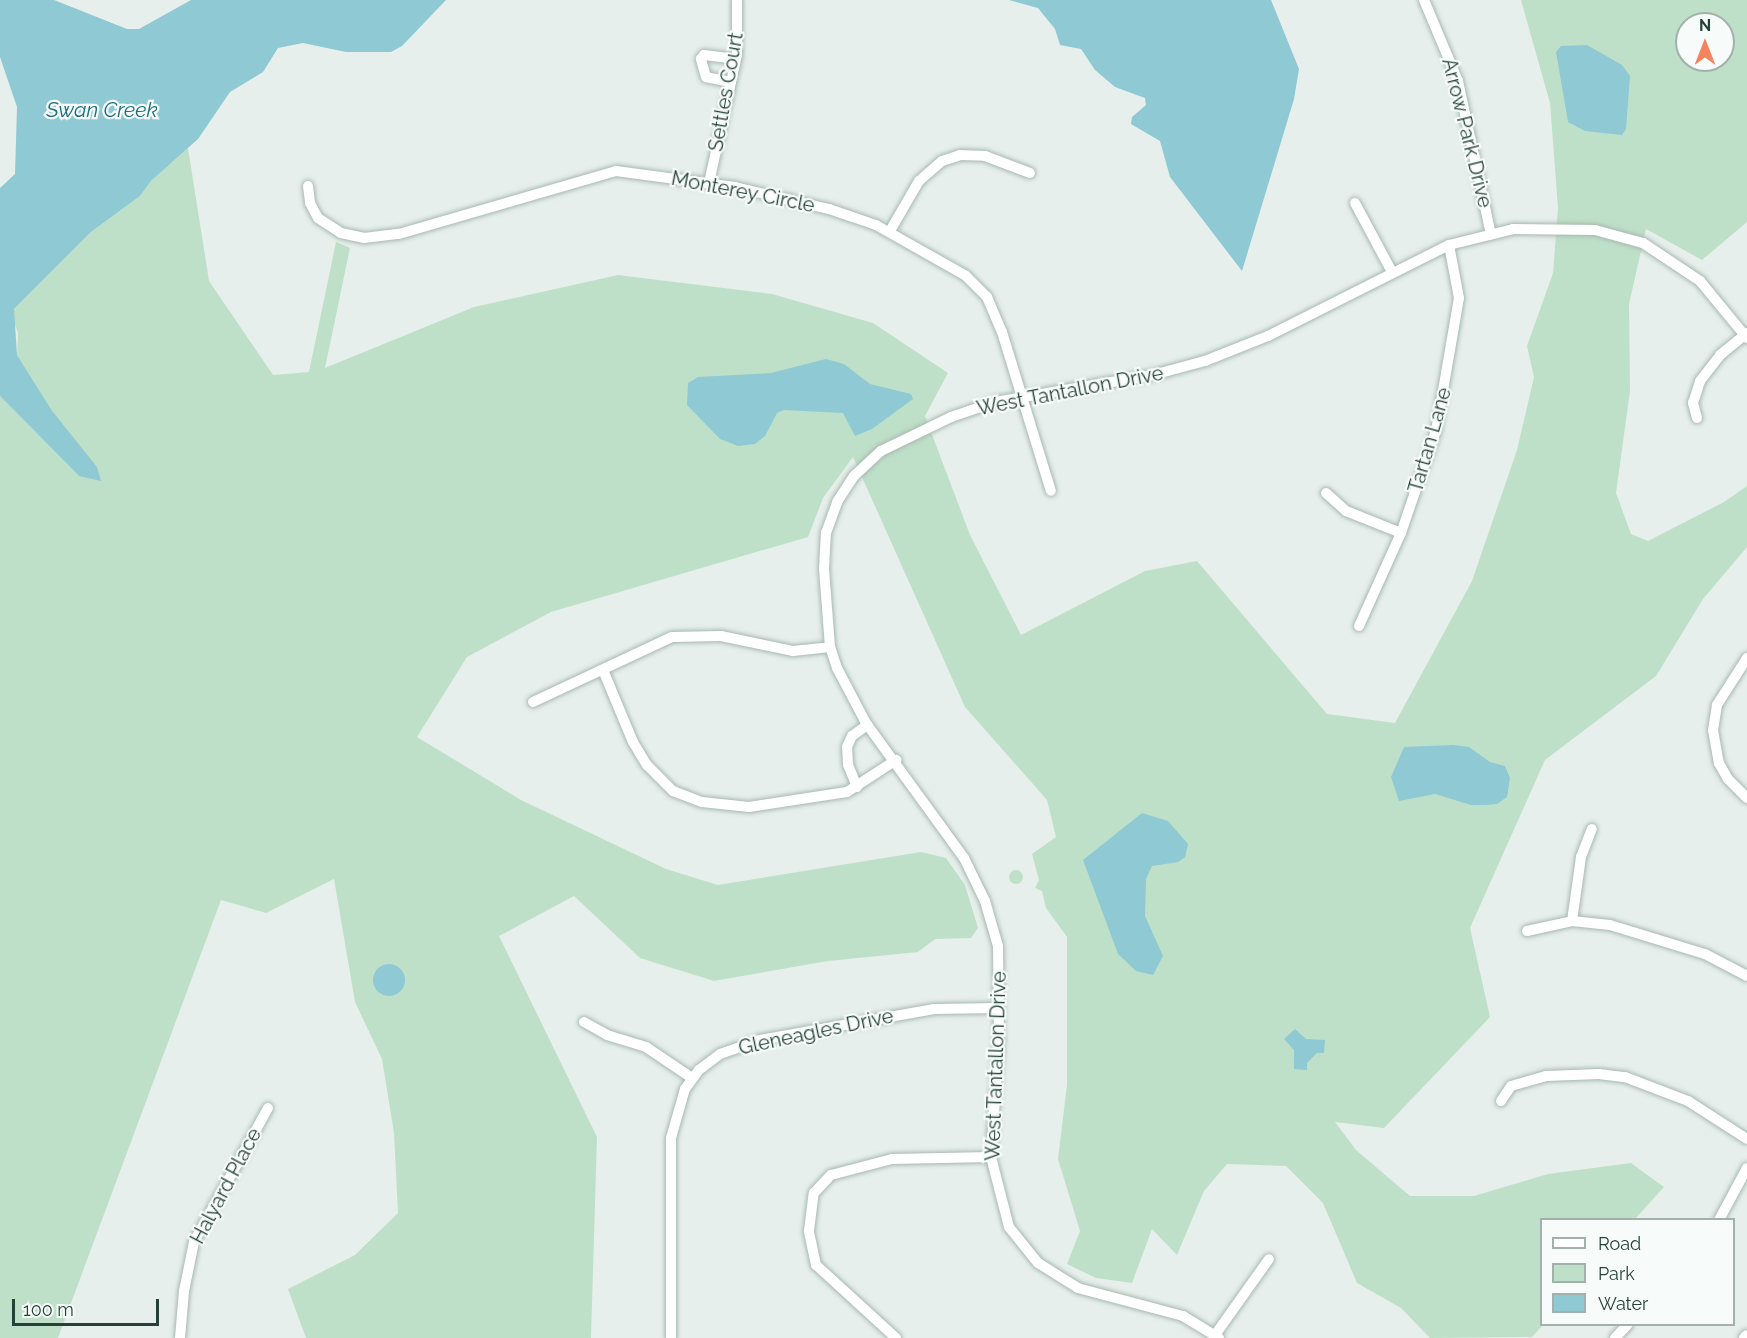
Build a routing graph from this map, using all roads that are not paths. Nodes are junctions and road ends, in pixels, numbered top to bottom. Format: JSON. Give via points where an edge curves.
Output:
{"nodes":[{"id":1,"x":737,"y":0,"type":"edge"},
{"id":2,"x":1424,"y":0,"type":"edge"},
{"id":3,"x":736,"y":59,"type":"junction"},
{"id":4,"x":731,"y":82,"type":"junction"},
{"id":5,"x":1030,"y":173,"type":"dead end"},
{"id":6,"x":709,"y":183,"type":"junction"},
{"id":7,"x":308,"y":186,"type":"dead end"},
{"id":8,"x":1355,"y":204,"type":"dead end"},
{"id":9,"x":890,"y":231,"type":"junction"},
{"id":10,"x":1491,"y":235,"type":"junction"},
{"id":11,"x":1449,"y":245,"type":"junction"},
{"id":12,"x":1392,"y":272,"type":"junction"},
{"id":13,"x":1746,"y":335,"type":"edge"},
{"id":14,"x":1021,"y":398,"type":"junction"},
{"id":15,"x":1697,"y":418,"type":"dead end"},
{"id":16,"x":1051,"y":491,"type":"dead end"},
{"id":17,"x":1326,"y":493,"type":"dead end"},
{"id":18,"x":1401,"y":533,"type":"junction"},
{"id":19,"x":1359,"y":626,"type":"dead end"},
{"id":20,"x":830,"y":647,"type":"junction"},
{"id":21,"x":1747,"y":658,"type":"edge"},
{"id":22,"x":603,"y":670,"type":"junction"},
{"id":23,"x":533,"y":702,"type":"dead end"},
{"id":24,"x":867,"y":725,"type":"junction"},
{"id":25,"x":896,"y":760,"type":"junction"},
{"id":26,"x":857,"y":787,"type":"junction"},
{"id":27,"x":1747,"y":798,"type":"edge"},
{"id":28,"x":1592,"y":829,"type":"dead end"},
{"id":29,"x":1572,"y":921,"type":"junction"},
{"id":30,"x":1527,"y":931,"type":"dead end"},
{"id":31,"x":1747,"y":976,"type":"edge"},
{"id":32,"x":999,"y":1008,"type":"junction"},
{"id":33,"x":584,"y":1022,"type":"dead end"},
{"id":34,"x":692,"y":1078,"type":"junction"},
{"id":35,"x":1501,"y":1101,"type":"dead end"},
{"id":36,"x":268,"y":1108,"type":"dead end"},
{"id":37,"x":1747,"y":1139,"type":"edge"},
{"id":38,"x":991,"y":1157,"type":"junction"},
{"id":39,"x":1747,"y":1168,"type":"edge"},
{"id":40,"x":1720,"y":1218,"type":"edge"},
{"id":41,"x":1269,"y":1259,"type":"dead end"},
{"id":42,"x":1626,"y":1326,"type":"edge"},
{"id":43,"x":1217,"y":1336,"type":"edge"},
{"id":44,"x":180,"y":1338,"type":"edge"},
{"id":45,"x":671,"y":1338,"type":"edge"},
{"id":46,"x":896,"y":1338,"type":"edge"},
{"id":47,"x":1615,"y":1338,"type":"edge"}],
"edges":[{"from":1,"to":3,"type":"street","name":"Settles Court"},
{"from":2,"to":10,"type":"street","name":"Arrow Park Drive","via":[[1458,81]]},
{"from":3,"to":4,"type":"street","name":"Settles Court"},
{"from":3,"to":4,"type":"street","via":[[704,55],[700,59],[706,77]]},
{"from":4,"to":6,"type":"street","name":"Settles Court"},
{"from":5,"to":9,"type":"street","via":[[985,156],[960,155],[942,160],[919,181]]},
{"from":6,"to":7,"type":"street","name":"Monterey Circle","via":[[639,172],[601,173],[399,234],[372,238],[348,235],[322,221],[310,203]]},
{"from":6,"to":9,"type":"street","name":"Monterey Circle","via":[[837,211]]},
{"from":8,"to":12,"type":"street"},
{"from":9,"to":14,"type":"street","name":"Monterey Circle","via":[[966,276],[987,297]]},
{"from":10,"to":11,"type":"street","name":"West Tantallon Drive"},
{"from":10,"to":13,"type":"street","name":"West Tantallon Drive","via":[[1513,229],[1563,227],[1595,230],[1643,243],[1700,281]]},
{"from":11,"to":12,"type":"street","name":"West Tantallon Drive"},
{"from":11,"to":18,"type":"street","name":"Tartan Lane","via":[[1459,298],[1452,348],[1436,431]]},
{"from":12,"to":14,"type":"street","name":"West Tantallon Drive","via":[[1268,336],[1206,361],[1153,375]]},
{"from":13,"to":15,"type":"street","via":[[1720,355],[1700,381],[1693,403]]},
{"from":14,"to":16,"type":"street","name":"Monterey Circle"},
{"from":14,"to":20,"type":"street","name":"West Tantallon Drive","via":[[971,410],[900,439],[865,463],[849,482],[833,511],[824,551]]},
{"from":17,"to":18,"type":"street","via":[[1346,511]]},
{"from":18,"to":19,"type":"street","name":"Tartan Lane"},
{"from":20,"to":22,"type":"street","via":[[793,651],[721,636],[677,636],[650,645]]},
{"from":20,"to":24,"type":"street","name":"West Tantallon Drive","via":[[843,682]]},
{"from":21,"to":27,"type":"street","via":[[1717,705],[1713,730],[1719,762],[1728,779]]},
{"from":22,"to":23,"type":"street","via":[[571,681]]},
{"from":22,"to":26,"type":"street","via":[[638,750],[660,780],[681,795],[712,805],[749,807]]},
{"from":24,"to":25,"type":"street","name":"West Tantallon Drive"},
{"from":24,"to":26,"type":"street","via":[[852,736],[847,747],[848,765]]},
{"from":25,"to":26,"type":"street"},
{"from":25,"to":32,"type":"street","name":"West Tantallon Drive","via":[[977,881],[998,946]]},
{"from":28,"to":29,"type":"street","via":[[1581,857]]},
{"from":29,"to":30,"type":"street"},
{"from":29,"to":31,"type":"street","via":[[1610,925],[1657,938],[1713,958]]},
{"from":32,"to":34,"type":"street","name":"Gleneagles Drive","via":[[926,1010],[748,1042],[720,1054]]},
{"from":32,"to":38,"type":"street","name":"West Tantallon Drive"},
{"from":33,"to":34,"type":"street","via":[[607,1035],[646,1047]]},
{"from":34,"to":45,"type":"street","name":"Gleneagles Drive","via":[[678,1106],[671,1138]]},
{"from":35,"to":37,"type":"street","via":[[1511,1086],[1546,1076],[1625,1077],[1688,1101]]},
{"from":36,"to":44,"type":"street","name":"Halyard Place","via":[[194,1242]]},
{"from":38,"to":43,"type":"street","name":"West Tantallon Drive","via":[[1010,1227],[1038,1263],[1078,1288],[1183,1316]]},
{"from":38,"to":46,"type":"street","via":[[892,1160],[831,1176],[814,1192],[809,1231],[816,1265]]},
{"from":39,"to":40,"type":"street"},
{"from":41,"to":43,"type":"street"},
{"from":42,"to":47,"type":"street"}]}
